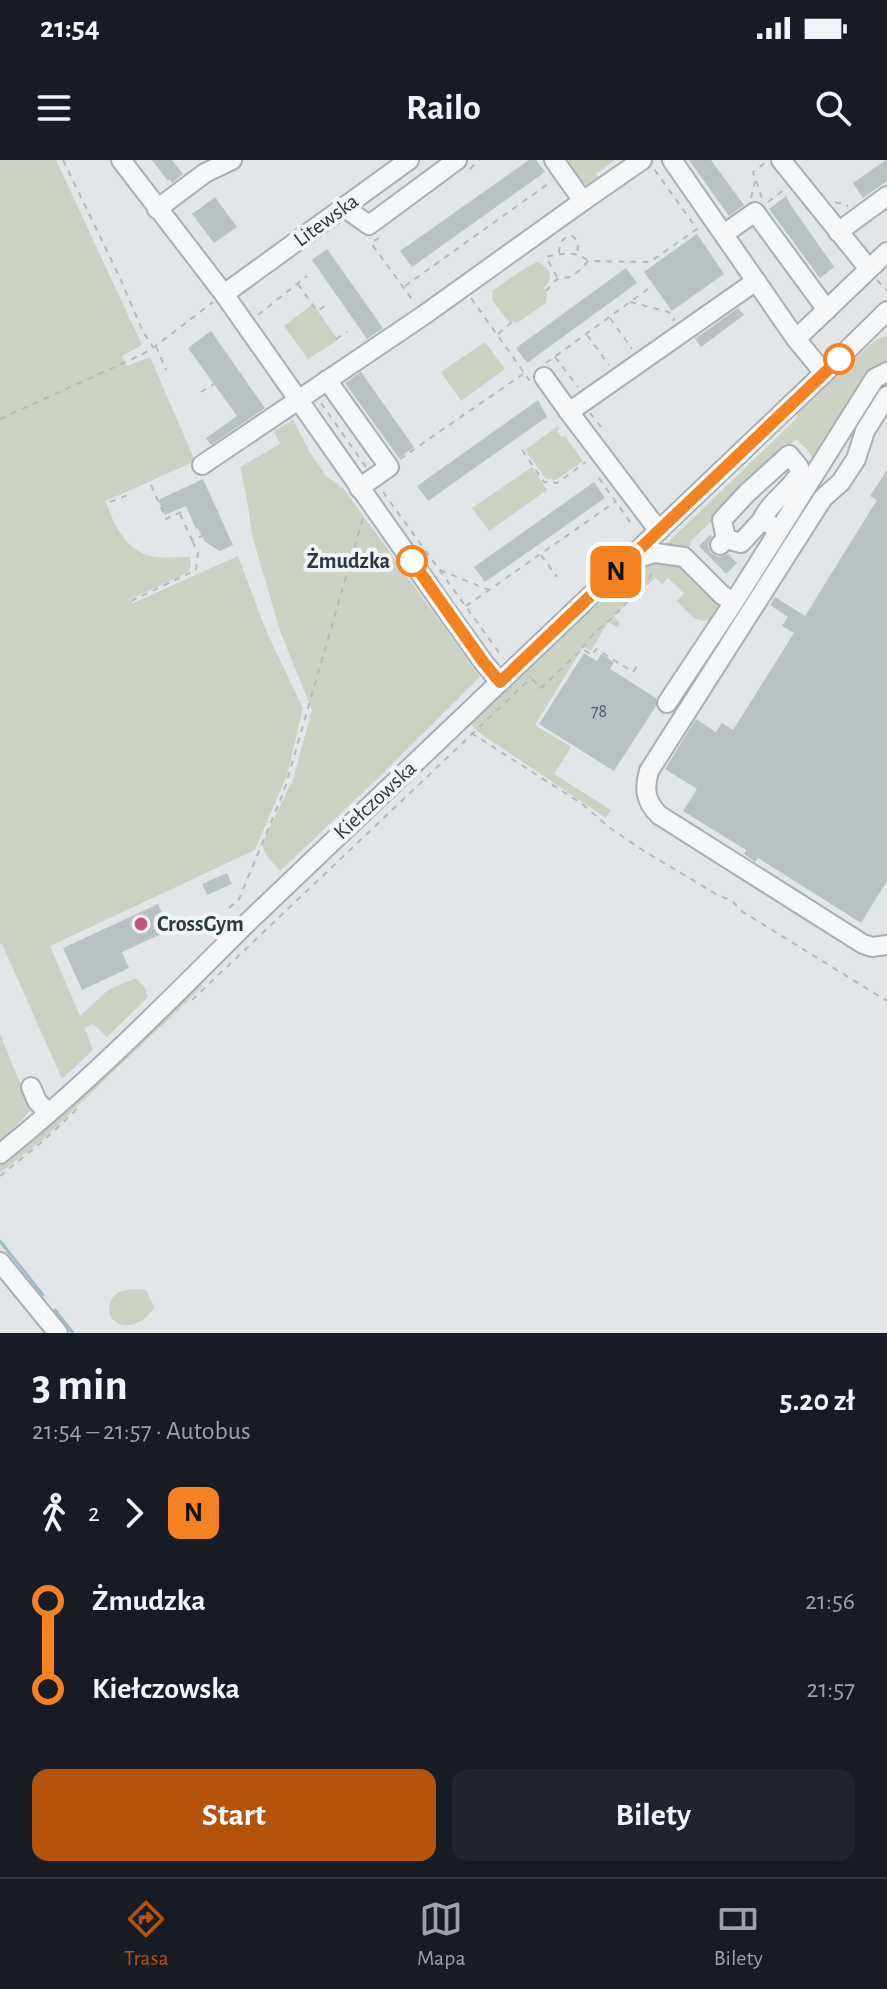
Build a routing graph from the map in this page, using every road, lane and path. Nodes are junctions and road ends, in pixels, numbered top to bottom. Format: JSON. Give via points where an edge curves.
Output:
{"nodes":[{"id":1,"x":63,"y":160,"type":"edge"},
{"id":2,"x":121,"y":160,"type":"edge"},
{"id":3,"x":232,"y":160,"type":"edge"},
{"id":4,"x":409,"y":160,"type":"edge"},
{"id":5,"x":479,"y":160,"type":"edge"},
{"id":6,"x":645,"y":160,"type":"edge"},
{"id":7,"x":672,"y":160,"type":"edge"},
{"id":8,"x":768,"y":160,"type":"edge"},
{"id":9,"x":781,"y":160,"type":"edge"},
{"id":10,"x":558,"y":167,"type":"edge"},
{"id":11,"x":459,"y":168,"type":"edge"},
{"id":12,"x":790,"y":186,"type":"dead end"},
{"id":13,"x":887,"y":196,"type":"edge"},
{"id":14,"x":811,"y":197,"type":"junction"},
{"id":15,"x":583,"y":201,"type":"junction"},
{"id":16,"x":347,"y":205,"type":"junction"},
{"id":17,"x":761,"y":208,"type":"junction"},
{"id":18,"x":157,"y":209,"type":"junction"},
{"id":19,"x":863,"y":213,"type":"junction"},
{"id":20,"x":838,"y":232,"type":"junction"},
{"id":21,"x":724,"y":234,"type":"junction"},
{"id":22,"x":378,"y":238,"type":"dead end"},
{"id":23,"x":887,"y":252,"type":"edge"},
{"id":24,"x":558,"y":254,"type":"junction"},
{"id":25,"x":577,"y":254,"type":"junction"},
{"id":26,"x":588,"y":261,"type":"junction"},
{"id":27,"x":869,"y":269,"type":"junction"},
{"id":28,"x":307,"y":276,"type":"dead end"},
{"id":29,"x":557,"y":279,"type":"junction"},
{"id":30,"x":756,"y":281,"type":"junction"},
{"id":31,"x":298,"y":284,"type":"junction"},
{"id":32,"x":652,"y":286,"type":"dead end"},
{"id":33,"x":403,"y":287,"type":"junction"},
{"id":34,"x":546,"y":291,"type":"dead end"},
{"id":35,"x":224,"y":294,"type":"junction"},
{"id":36,"x":630,"y":302,"type":"junction"},
{"id":37,"x":327,"y":305,"type":"dead end"},
{"id":38,"x":827,"y":310,"type":"junction"},
{"id":39,"x":887,"y":311,"type":"edge"},
{"id":40,"x":258,"y":315,"type":"dead end"},
{"id":41,"x":424,"y":315,"type":"junction"},
{"id":42,"x":609,"y":317,"type":"junction"},
{"id":43,"x":674,"y":319,"type":"dead end"},
{"id":44,"x":512,"y":322,"type":"dead end"},
{"id":45,"x":347,"y":332,"type":"dead end"},
{"id":46,"x":586,"y":334,"type":"junction"},
{"id":47,"x":497,"y":335,"type":"dead end"},
{"id":48,"x":336,"y":339,"type":"dead end"},
{"id":49,"x":796,"y":339,"type":"junction"},
{"id":50,"x":154,"y":347,"type":"junction"},
{"id":51,"x":632,"y":350,"type":"dead end"},
{"id":52,"x":555,"y":356,"type":"junction"},
{"id":53,"x":610,"y":365,"type":"dead end"},
{"id":54,"x":166,"y":370,"type":"dead end"},
{"id":55,"x":545,"y":370,"type":"joint"},
{"id":56,"x":887,"y":372,"type":"edge"},
{"id":57,"x":524,"y":373,"type":"dead end"},
{"id":58,"x":824,"y":373,"type":"junction"},
{"id":59,"x":214,"y":384,"type":"dead end"},
{"id":60,"x":578,"y":388,"type":"dead end"},
{"id":61,"x":312,"y":390,"type":"junction"},
{"id":62,"x":201,"y":392,"type":"dead end"},
{"id":63,"x":887,"y":396,"type":"edge"},
{"id":64,"x":569,"y":412,"type":"junction"},
{"id":65,"x":0,"y":419,"type":"edge"},
{"id":66,"x":522,"y":450,"type":"dead end"},
{"id":67,"x":587,"y":461,"type":"dead end"},
{"id":68,"x":202,"y":465,"type":"dead end"},
{"id":69,"x":374,"y":478,"type":"junction"},
{"id":70,"x":151,"y":485,"type":"dead end"},
{"id":71,"x":629,"y":492,"type":"junction"},
{"id":72,"x":128,"y":495,"type":"dead end"},
{"id":73,"x":110,"y":502,"type":"dead end"},
{"id":74,"x":182,"y":507,"type":"dead end"},
{"id":75,"x":373,"y":507,"type":"junction"},
{"id":76,"x":180,"y":513,"type":"junction"},
{"id":77,"x":771,"y":525,"type":"junction"},
{"id":78,"x":659,"y":531,"type":"junction"},
{"id":79,"x":202,"y":536,"type":"dead end"},
{"id":80,"x":192,"y":540,"type":"junction"},
{"id":81,"x":713,"y":552,"type":"junction"},
{"id":82,"x":541,"y":554,"type":"junction"},
{"id":83,"x":625,"y":562,"type":"junction"},
{"id":84,"x":654,"y":566,"type":"dead end"},
{"id":85,"x":439,"y":570,"type":"junction"},
{"id":86,"x":557,"y":577,"type":"dead end"},
{"id":87,"x":489,"y":590,"type":"junction"},
{"id":88,"x":131,"y":601,"type":"dead end"},
{"id":89,"x":734,"y":602,"type":"junction"},
{"id":90,"x":466,"y":607,"type":"junction"},
{"id":91,"x":582,"y":649,"type":"junction"},
{"id":92,"x":513,"y":657,"type":"dead end"},
{"id":93,"x":637,"y":666,"type":"dead end"},
{"id":94,"x":522,"y":668,"type":"dead end"},
{"id":95,"x":531,"y":678,"type":"junction"},
{"id":96,"x":500,"y":682,"type":"junction"},
{"id":97,"x":667,"y":703,"type":"dead end"},
{"id":98,"x":466,"y":727,"type":"junction"},
{"id":99,"x":229,"y":908,"type":"dead end"},
{"id":100,"x":887,"y":945,"type":"edge"},
{"id":101,"x":887,"y":1001,"type":"edge"},
{"id":102,"x":186,"y":1006,"type":"dead end"},
{"id":103,"x":31,"y":1087,"type":"dead end"},
{"id":104,"x":76,"y":1110,"type":"dead end"},
{"id":105,"x":48,"y":1113,"type":"junction"},
{"id":106,"x":0,"y":1154,"type":"edge"},
{"id":107,"x":0,"y":1176,"type":"edge"},
{"id":108,"x":0,"y":1262,"type":"edge"},
{"id":109,"x":58,"y":1333,"type":"edge"}],
"edges":[{"from":1,"to":50,"type":"path"},
{"from":2,"to":18,"type":"street"},
{"from":3,"to":18,"type":"street"},
{"from":4,"to":16,"type":"street","name":"Litewska"},
{"from":5,"to":11,"type":"path"},
{"from":6,"to":15,"type":"street"},
{"from":6,"to":26,"type":"path","via":[[697,229],[650,262]]},
{"from":7,"to":21,"type":"street"},
{"from":8,"to":17,"type":"path","via":[[753,172]]},
{"from":9,"to":14,"type":"street"},
{"from":10,"to":15,"type":"street"},
{"from":10,"to":33,"type":"path"},
{"from":11,"to":16,"type":"street","via":[[369,225]]},
{"from":12,"to":17,"type":"path"},
{"from":13,"to":19,"type":"street"},
{"from":14,"to":19,"type":"path"},
{"from":14,"to":20,"type":"street"},
{"from":15,"to":41,"type":"street"},
{"from":16,"to":35,"type":"street","name":"Litewska"},
{"from":17,"to":21,"type":"street"},
{"from":17,"to":38,"type":"street"},
{"from":18,"to":35,"type":"street"},
{"from":19,"to":20,"type":"street"},
{"from":20,"to":27,"type":"street"},
{"from":21,"to":30,"type":"street"},
{"from":22,"to":33,"type":"path","via":[[371,243]]},
{"from":23,"to":27,"type":"street"},
{"from":24,"to":25,"type":"path"},
{"from":24,"to":25,"type":"path","via":[[561,242],[571,235]]},
{"from":24,"to":29,"type":"path","via":[[546,257]]},
{"from":25,"to":26,"type":"path"},
{"from":26,"to":29,"type":"path","via":[[570,277]]},
{"from":27,"to":38,"type":"street"},
{"from":28,"to":31,"type":"path"},
{"from":29,"to":34,"type":"path"},
{"from":30,"to":49,"type":"street"},
{"from":30,"to":64,"type":"street"},
{"from":31,"to":37,"type":"path","via":[[317,311]]},
{"from":31,"to":40,"type":"path"},
{"from":32,"to":36,"type":"path"},
{"from":33,"to":41,"type":"path"},
{"from":35,"to":50,"type":"path"},
{"from":35,"to":61,"type":"street"},
{"from":36,"to":42,"type":"path"},
{"from":36,"to":43,"type":"path","via":[[669,312]]},
{"from":38,"to":49,"type":"street"},
{"from":39,"to":58,"type":"street","name":"Kiełczowska"},
{"from":41,"to":61,"type":"street"},
{"from":42,"to":46,"type":"path"},
{"from":42,"to":51,"type":"path"},
{"from":44,"to":47,"type":"path"},
{"from":45,"to":48,"type":"path"},
{"from":46,"to":52,"type":"path"},
{"from":46,"to":53,"type":"path"},
{"from":49,"to":58,"type":"street"},
{"from":50,"to":54,"type":"path"},
{"from":50,"to":65,"type":"path"},
{"from":52,"to":55,"type":"path"},
{"from":52,"to":60,"type":"path"},
{"from":55,"to":64,"type":"street"},
{"from":56,"to":77,"type":"street","via":[[875,378]]},
{"from":57,"to":69,"type":"path"},
{"from":58,"to":78,"type":"street","name":"Kiełczowska"},
{"from":59,"to":62,"type":"path"},
{"from":61,"to":68,"type":"street"},
{"from":61,"to":69,"type":"street"},
{"from":61,"to":69,"type":"street"},
{"from":61,"to":69,"type":"path"},
{"from":63,"to":100,"type":"street","via":[[865,431],[856,459],[823,498],[649,771],[645,786],[659,815],[863,944]]},
{"from":64,"to":71,"type":"street"},
{"from":66,"to":67,"type":"path","via":[[544,482],[557,483]]},
{"from":69,"to":75,"type":"street"},
{"from":69,"to":85,"type":"path"},
{"from":70,"to":76,"type":"path","via":[[166,519]]},
{"from":71,"to":78,"type":"street"},
{"from":71,"to":82,"type":"path"},
{"from":72,"to":73,"type":"path"},
{"from":74,"to":76,"type":"path"},
{"from":75,"to":96,"type":"street"},
{"from":75,"to":99,"type":"path","via":[[365,513],[284,791],[239,899]]},
{"from":76,"to":80,"type":"path"},
{"from":77,"to":81,"type":"street"},
{"from":77,"to":81,"type":"street","via":[[765,514],[800,473],[789,455],[722,520]]},
{"from":77,"to":89,"type":"street"},
{"from":78,"to":83,"type":"street","name":"Kiełczowska"},
{"from":79,"to":80,"type":"path"},
{"from":80,"to":88,"type":"path","via":[[198,553],[196,570]]},
{"from":81,"to":83,"type":"street","via":[[684,557],[655,553]]},
{"from":81,"to":89,"type":"street","via":[[722,595]]},
{"from":82,"to":86,"type":"path"},
{"from":82,"to":87,"type":"path"},
{"from":83,"to":96,"type":"street","name":"Kiełczowska"},
{"from":84,"to":91,"type":"path","via":[[649,579]]},
{"from":85,"to":87,"type":"path"},
{"from":85,"to":90,"type":"path"},
{"from":87,"to":90,"type":"path"},
{"from":89,"to":97,"type":"street"},
{"from":90,"to":92,"type":"path","via":[[502,658]]},
{"from":91,"to":93,"type":"path","via":[[592,655],[596,649],[633,672]]},
{"from":91,"to":95,"type":"path","via":[[541,688]]},
{"from":94,"to":95,"type":"path"},
{"from":95,"to":98,"type":"path"},
{"from":96,"to":98,"type":"street","name":"Kiełczowska"},
{"from":98,"to":101,"type":"path","via":[[644,851]]},
{"from":98,"to":102,"type":"path"},
{"from":98,"to":105,"type":"street","name":"Kiełczowska","via":[[245,925]]},
{"from":103,"to":105,"type":"street"},
{"from":104,"to":107,"type":"path"},
{"from":105,"to":106,"type":"street","name":"Kiełczowska"},
{"from":108,"to":109,"type":"street"}]}
